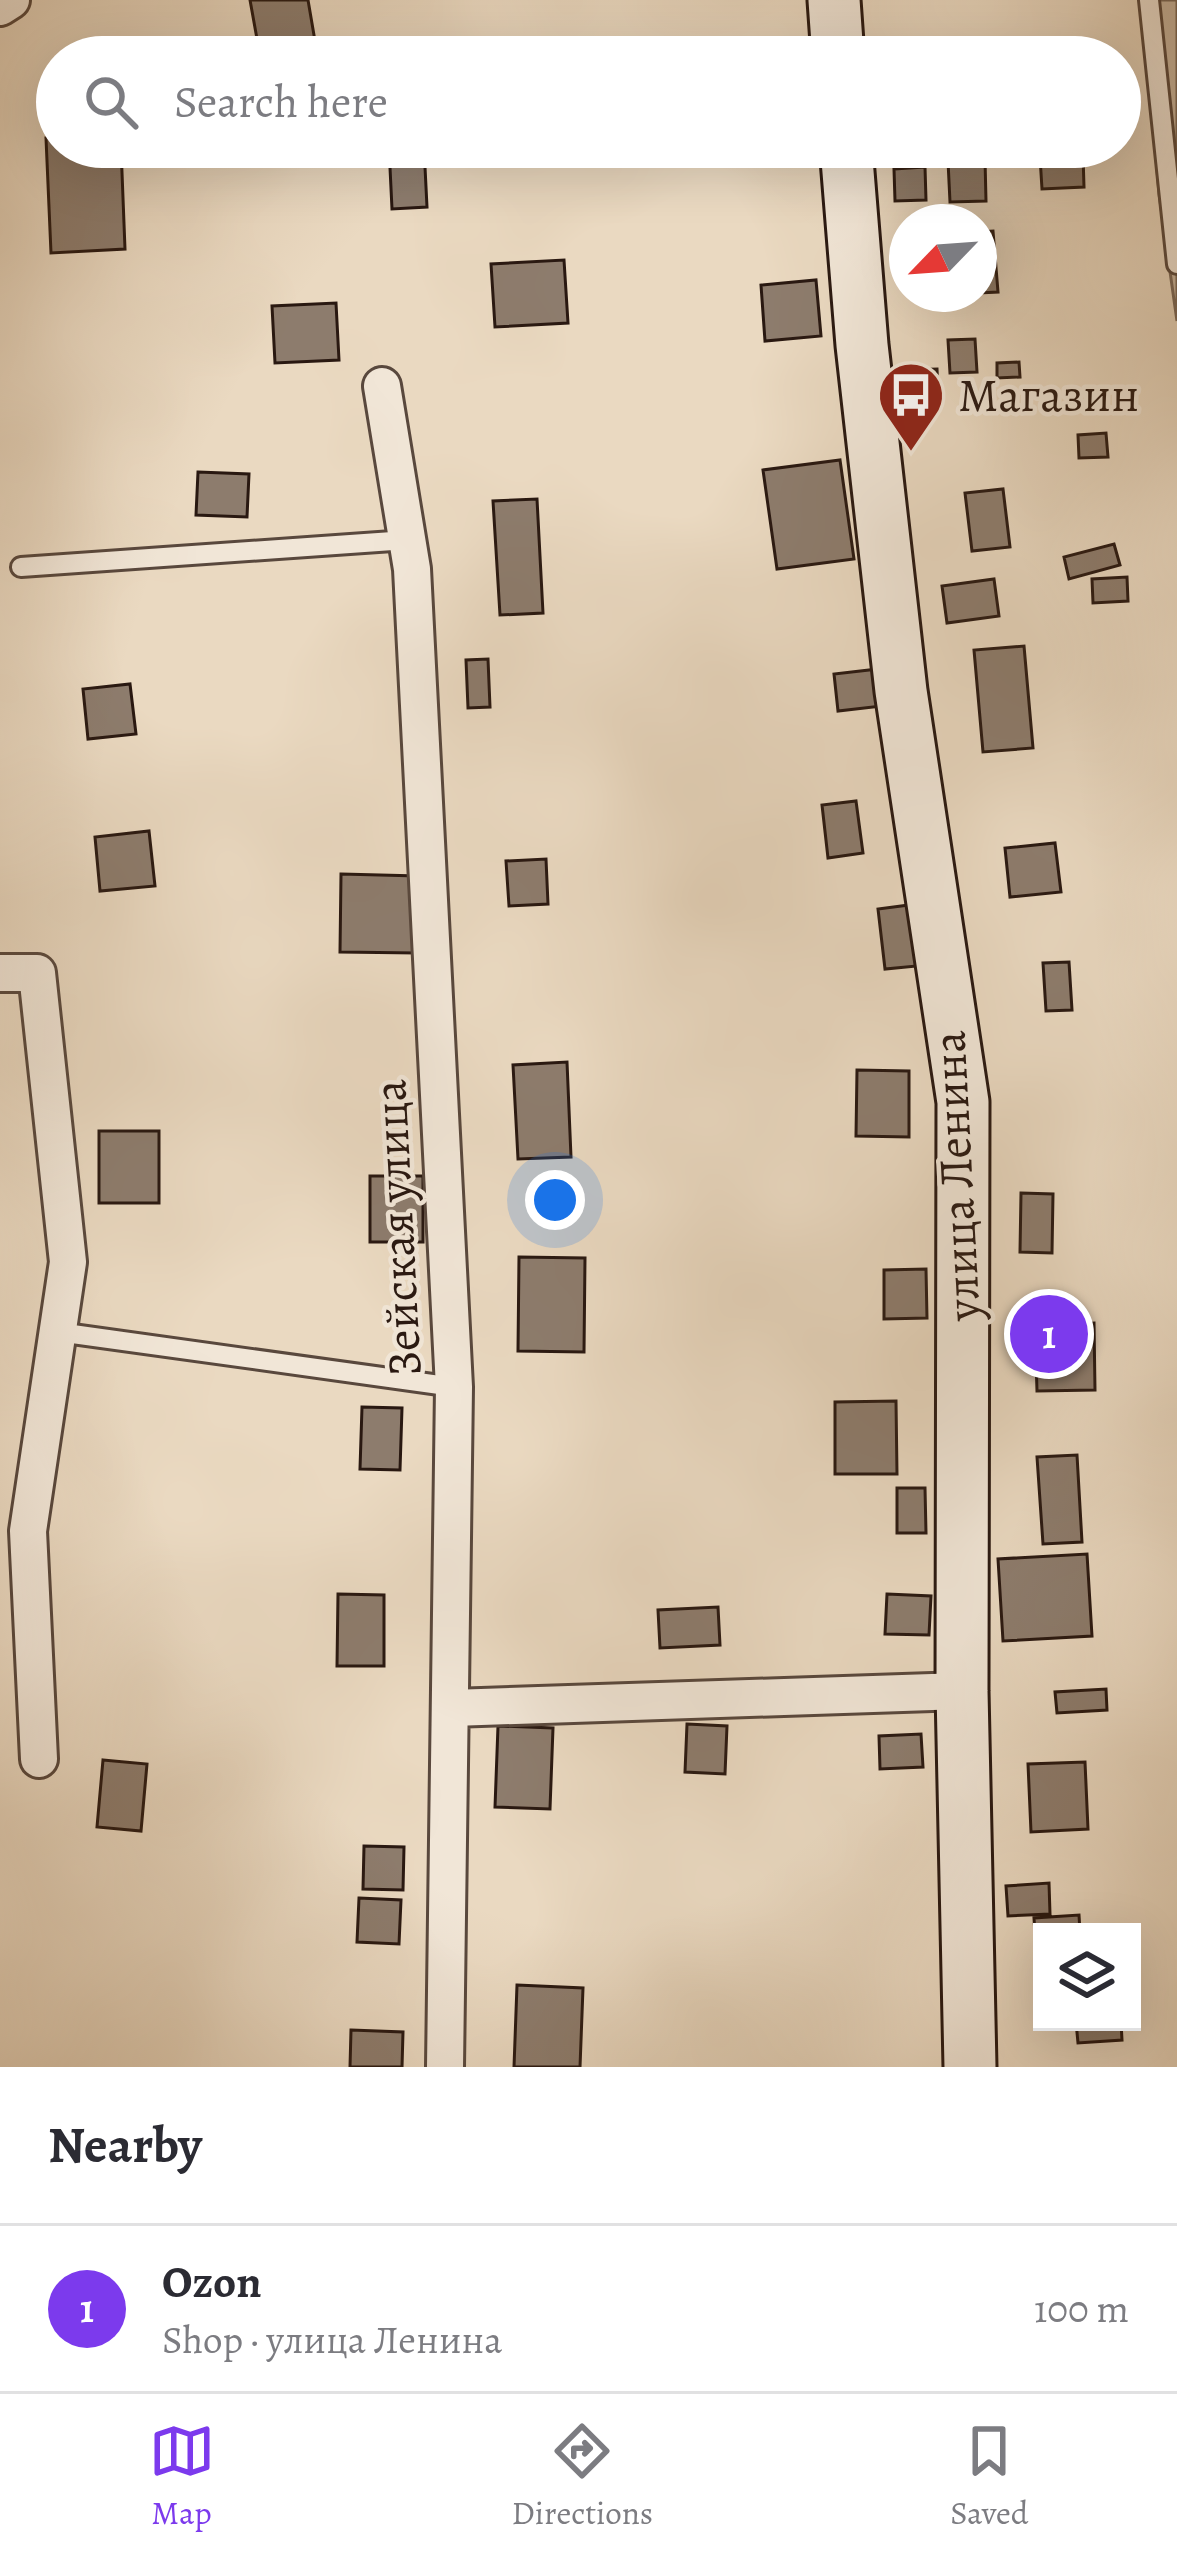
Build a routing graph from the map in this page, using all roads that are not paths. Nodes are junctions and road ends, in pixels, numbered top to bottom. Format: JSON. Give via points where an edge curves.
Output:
{"nodes":[{"id":1,"x":10,"y":0,"type":"edge"},
{"id":2,"x":834,"y":0,"type":"edge"},
{"id":3,"x":1149,"y":0,"type":"edge"},
{"id":4,"x":0,"y":7,"type":"edge"},
{"id":5,"x":837,"y":36,"type":"edge"},
{"id":6,"x":848,"y":168,"type":"edge"},
{"id":7,"x":1177,"y":264,"type":"edge"},
{"id":8,"x":382,"y":386,"type":"dead end"},
{"id":9,"x":407,"y":540,"type":"junction"},
{"id":10,"x":21,"y":567,"type":"dead end"},
{"id":11,"x":0,"y":973,"type":"edge"},
{"id":12,"x":58,"y":1333,"type":"junction"},
{"id":13,"x":454,"y":1387,"type":"junction"},
{"id":14,"x":962,"y":1691,"type":"junction"},
{"id":15,"x":452,"y":1708,"type":"junction"},
{"id":16,"x":39,"y":1759,"type":"dead end"},
{"id":17,"x":445,"y":2067,"type":"edge"},
{"id":18,"x":970,"y":2067,"type":"edge"}],
"edges":[{"from":1,"to":4,"type":"street"},
{"from":2,"to":5,"type":"street"},
{"from":3,"to":7,"type":"lane"},
{"from":6,"to":14,"type":"street","name":"улица Ленина","via":[[901,691],[963,1102]]},
{"from":8,"to":9,"type":"street","name":"Зейская улица"},
{"from":9,"to":10,"type":"lane"},
{"from":9,"to":13,"type":"street","name":"Зейская улица"},
{"from":11,"to":12,"type":"street","via":[[37,973],[68,1262]]},
{"from":12,"to":13,"type":"lane"},
{"from":12,"to":16,"type":"street","via":[[28,1531]]},
{"from":13,"to":15,"type":"street","name":"Зейская улица"},
{"from":14,"to":15,"type":"street"},
{"from":14,"to":18,"type":"street","name":"улица Ленина"},
{"from":15,"to":17,"type":"street","name":"Зейская улица"}]}
